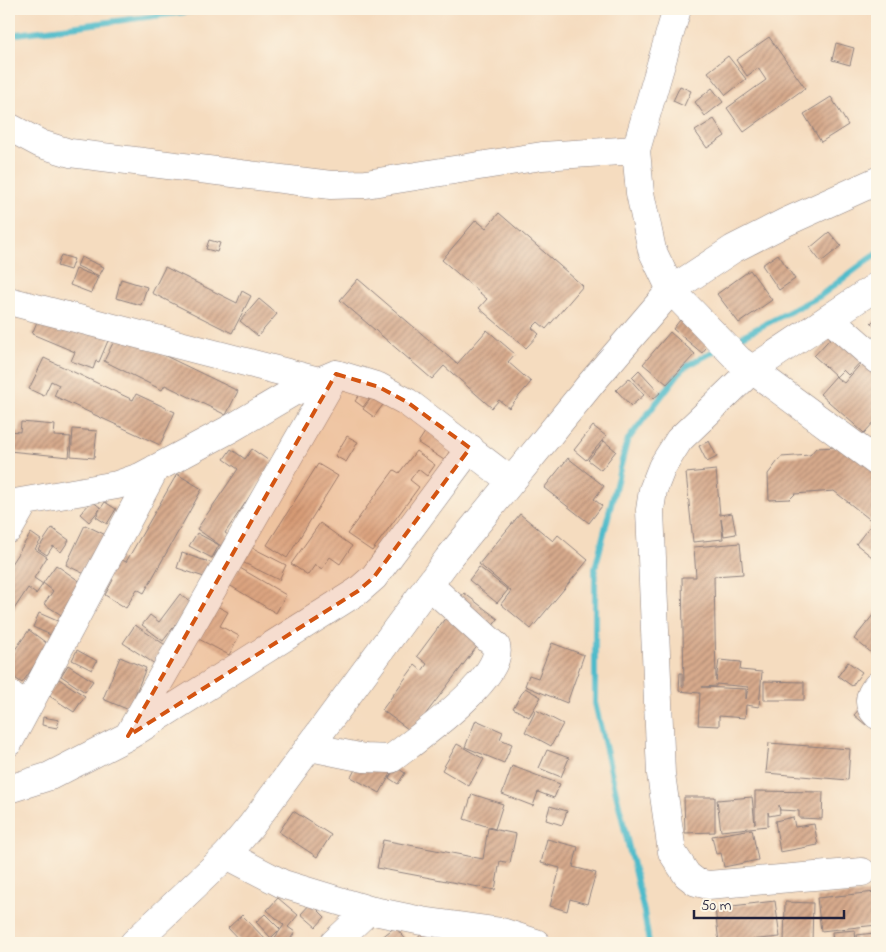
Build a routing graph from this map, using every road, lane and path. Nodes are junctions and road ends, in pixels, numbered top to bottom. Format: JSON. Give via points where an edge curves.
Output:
{"nodes":[{"id":1,"x":677,"y":9,"type":"edge"},
{"id":2,"x":9,"y":127,"type":"edge"},
{"id":3,"x":636,"y":150,"type":"junction"},
{"id":4,"x":877,"y":181,"type":"edge"},
{"id":5,"x":877,"y":286,"type":"edge"},
{"id":6,"x":671,"y":290,"type":"junction"},
{"id":7,"x":9,"y":301,"type":"edge"},
{"id":8,"x":829,"y":318,"type":"junction"},
{"id":9,"x":877,"y":360,"type":"edge"},
{"id":10,"x":753,"y":369,"type":"junction"},
{"id":11,"x":328,"y":378,"type":"junction"},
{"id":12,"x":470,"y":448,"type":"junction"},
{"id":13,"x":877,"y":462,"type":"edge"},
{"id":14,"x":155,"y":469,"type":"junction"},
{"id":15,"x":511,"y":481,"type":"junction"},
{"id":16,"x":16,"y":503,"type":"edge"},
{"id":17,"x":9,"y":529,"type":"edge"},
{"id":18,"x":429,"y":585,"type":"junction"},
{"id":19,"x":877,"y":686,"type":"edge"},
{"id":20,"x":18,"y":700,"type":"edge"},
{"id":21,"x":877,"y":715,"type":"edge"},
{"id":22,"x":128,"y":736,"type":"junction"},
{"id":23,"x":9,"y":742,"type":"edge"},
{"id":24,"x":310,"y":747,"type":"junction"},
{"id":25,"x":9,"y":789,"type":"edge"},
{"id":26,"x":227,"y":855,"type":"junction"},
{"id":27,"x":862,"y":872,"type":"dead end"},
{"id":28,"x":370,"y":910,"type":"junction"},
{"id":29,"x":496,"y":938,"type":"edge"},
{"id":30,"x":134,"y":943,"type":"edge"},
{"id":31,"x":334,"y":943,"type":"edge"},
{"id":32,"x":536,"y":943,"type":"edge"}],
"edges":[{"from":1,"to":3,"type":"street"},
{"from":2,"to":3,"type":"street","via":[[41,144],[70,153],[331,185],[366,184],[542,156]]},
{"from":3,"to":6,"type":"street","via":[[640,193],[652,250]]},
{"from":4,"to":6,"type":"street","via":[[733,249]]},
{"from":5,"to":8,"type":"street"},
{"from":6,"to":10,"type":"street","via":[[725,346]]},
{"from":6,"to":15,"type":"street"},
{"from":7,"to":11,"type":"street"},
{"from":8,"to":9,"type":"street"},
{"from":8,"to":10,"type":"street"},
{"from":10,"to":13,"type":"street"},
{"from":10,"to":27,"type":"street","via":[[679,440],[662,467],[653,490],[650,510],[661,774],[672,852],[688,875],[696,882],[708,885]]},
{"from":11,"to":12,"type":"street","via":[[379,387],[407,402]]},
{"from":11,"to":14,"type":"street","via":[[293,392]]},
{"from":11,"to":22,"type":"street"},
{"from":12,"to":15,"type":"street"},
{"from":12,"to":22,"type":"street","via":[[374,577],[358,591]]},
{"from":14,"to":16,"type":"street","via":[[117,485]]},
{"from":14,"to":20,"type":"street"},
{"from":15,"to":18,"type":"street"},
{"from":16,"to":17,"type":"street"},
{"from":18,"to":24,"type":"street"},
{"from":18,"to":24,"type":"street","via":[[496,646],[498,654],[480,685],[391,759],[364,758]]},
{"from":19,"to":21,"type":"street","via":[[869,700],[870,708]]},
{"from":20,"to":23,"type":"street"},
{"from":22,"to":25,"type":"street","via":[[50,776]]},
{"from":24,"to":26,"type":"street"},
{"from":26,"to":28,"type":"street","via":[[283,884]]},
{"from":26,"to":30,"type":"street"},
{"from":28,"to":29,"type":"street"},
{"from":28,"to":31,"type":"street"},
{"from":29,"to":32,"type":"street"}]}
